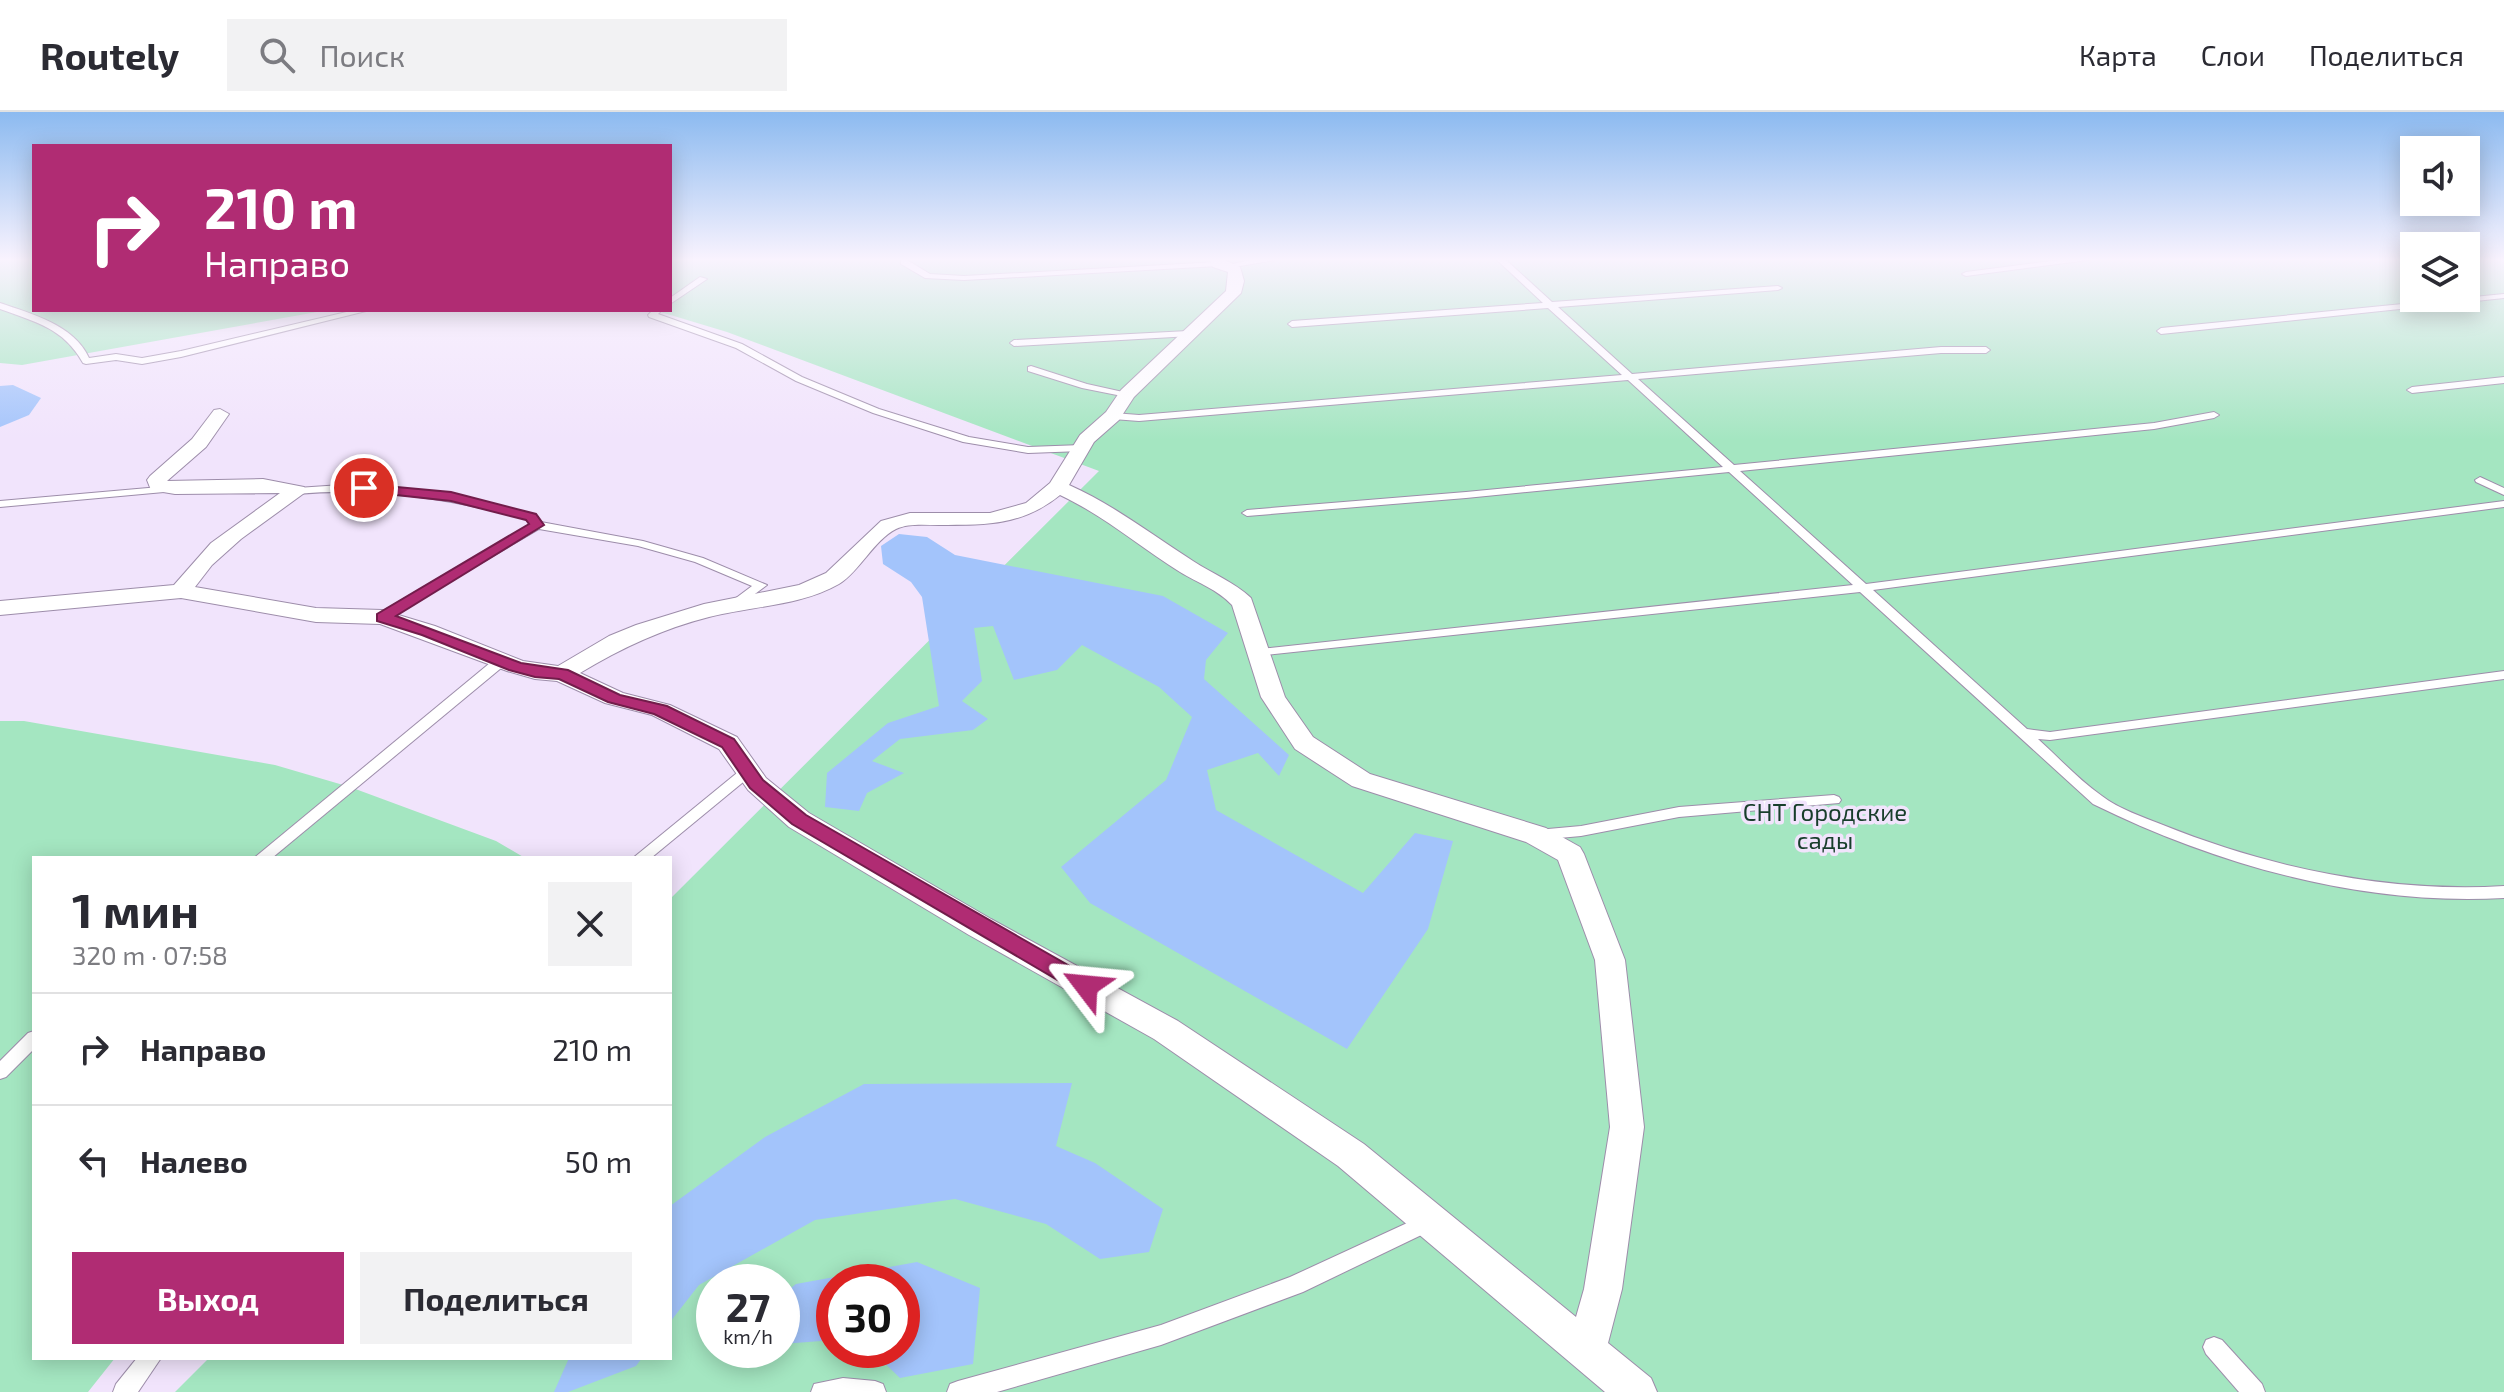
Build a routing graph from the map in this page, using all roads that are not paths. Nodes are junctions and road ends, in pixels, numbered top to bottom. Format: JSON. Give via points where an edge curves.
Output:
{"nodes":[{"id":1,"x":33,"y":320,"type":"edge"},
{"id":2,"x":325,"y":320,"type":"edge"},
{"id":3,"x":665,"y":320,"type":"edge"},
{"id":4,"x":1204,"y":320,"type":"edge"},
{"id":5,"x":1345,"y":320,"type":"edge"},
{"id":6,"x":1566,"y":320,"type":"edge"},
{"id":7,"x":2271,"y":320,"type":"edge"},
{"id":8,"x":1292,"y":324,"type":"dead end"},
{"id":9,"x":2161,"y":331,"type":"dead end"},
{"id":10,"x":1188,"y":334,"type":"junction"},
{"id":11,"x":1014,"y":343,"type":"dead end"},
{"id":12,"x":1986,"y":350,"type":"dead end"},
{"id":13,"x":1031,"y":369,"type":"dead end"},
{"id":14,"x":1630,"y":377,"type":"junction"},
{"id":15,"x":2504,"y":380,"type":"edge"},
{"id":16,"x":2412,"y":390,"type":"dead end"},
{"id":17,"x":1127,"y":394,"type":"junction"},
{"id":18,"x":220,"y":414,"type":"dead end"},
{"id":19,"x":2214,"y":415,"type":"dead end"},
{"id":20,"x":1113,"y":416,"type":"junction"},
{"id":21,"x":1082,"y":448,"type":"junction"},
{"id":22,"x":1731,"y":469,"type":"junction"},
{"id":23,"x":2480,"y":480,"type":"dead end"},
{"id":24,"x":1058,"y":487,"type":"junction"},
{"id":25,"x":171,"y":488,"type":"junction"},
{"id":26,"x":297,"y":491,"type":"junction"},
{"id":27,"x":2504,"y":492,"type":"edge"},
{"id":28,"x":0,"y":504,"type":"edge"},
{"id":29,"x":2504,"y":504,"type":"edge"},
{"id":30,"x":1247,"y":513,"type":"dead end"},
{"id":31,"x":537,"y":525,"type":"junction"},
{"id":32,"x":1862,"y":588,"type":"junction"},
{"id":33,"x":181,"y":591,"type":"junction"},
{"id":34,"x":736,"y":604,"type":"junction"},
{"id":35,"x":0,"y":608,"type":"edge"},
{"id":36,"x":382,"y":617,"type":"junction"},
{"id":37,"x":1260,"y":653,"type":"junction"},
{"id":38,"x":501,"y":661,"type":"junction"},
{"id":39,"x":562,"y":674,"type":"junction"},
{"id":40,"x":2504,"y":675,"type":"edge"},
{"id":41,"x":2022,"y":733,"type":"junction"},
{"id":42,"x":748,"y":771,"type":"junction"},
{"id":43,"x":1834,"y":800,"type":"dead end"},
{"id":44,"x":1536,"y":835,"type":"junction"},
{"id":45,"x":264,"y":856,"type":"edge"},
{"id":46,"x":643,"y":856,"type":"edge"},
{"id":47,"x":2504,"y":892,"type":"edge"},
{"id":48,"x":32,"y":1040,"type":"edge"},
{"id":49,"x":0,"y":1072,"type":"edge"},
{"id":50,"x":1431,"y":1221,"type":"junction"},
{"id":51,"x":2214,"y":1347,"type":"dead end"},
{"id":52,"x":1586,"y":1350,"type":"junction"},
{"id":53,"x":148,"y":1360,"type":"edge"},
{"id":54,"x":124,"y":1392,"type":"edge"},
{"id":55,"x":822,"y":1392,"type":"edge"},
{"id":56,"x":875,"y":1392,"type":"edge"},
{"id":57,"x":958,"y":1392,"type":"edge"},
{"id":58,"x":1636,"y":1392,"type":"edge"},
{"id":59,"x":2254,"y":1392,"type":"edge"}],
"edges":[{"from":1,"to":2,"type":"lane","via":[[83,349],[86,361],[142,361]]},
{"from":3,"to":21,"type":"lane","via":[[739,346],[799,379],[876,411],[967,440],[1028,450]]},
{"from":4,"to":10,"type":"street"},
{"from":5,"to":8,"type":"lane"},
{"from":6,"to":14,"type":"lane"},
{"from":7,"to":9,"type":"lane"},
{"from":10,"to":11,"type":"lane"},
{"from":10,"to":17,"type":"street"},
{"from":12,"to":14,"type":"lane"},
{"from":13,"to":17,"type":"lane"},
{"from":14,"to":20,"type":"lane","via":[[1200,414]]},
{"from":14,"to":22,"type":"lane"},
{"from":15,"to":16,"type":"lane"},
{"from":17,"to":20,"type":"street"},
{"from":18,"to":25,"type":"street","via":[[199,443],[157,480],[158,486]]},
{"from":19,"to":22,"type":"lane","via":[[2154,426]]},
{"from":20,"to":21,"type":"street"},
{"from":21,"to":24,"type":"street"},
{"from":22,"to":30,"type":"lane"},
{"from":22,"to":32,"type":"lane"},
{"from":23,"to":27,"type":"lane"},
{"from":24,"to":34,"type":"street","via":[[1033,507],[991,519],[910,519],[888,525],[834,578],[805,590]]},
{"from":24,"to":37,"type":"street","via":[[1089,501],[1232,592],[1243,603]]},
{"from":25,"to":26,"type":"street","via":[[251,485]]},
{"from":25,"to":28,"type":"lane"},
{"from":26,"to":31,"type":"lane","via":[[336,486],[451,496],[531,517]]},
{"from":26,"to":33,"type":"street","via":[[255,517],[209,556]]},
{"from":29,"to":32,"type":"lane"},
{"from":31,"to":34,"type":"lane","via":[[639,543],[761,585]]},
{"from":31,"to":36,"type":"lane"},
{"from":32,"to":37,"type":"lane"},
{"from":32,"to":41,"type":"lane"},
{"from":33,"to":35,"type":"street"},
{"from":33,"to":36,"type":"street","via":[[316,615]]},
{"from":34,"to":39,"type":"street","via":[[644,630]]},
{"from":36,"to":38,"type":"street"},
{"from":37,"to":44,"type":"street","via":[[1273,697],[1304,743],[1361,780]]},
{"from":38,"to":39,"type":"street"},
{"from":38,"to":45,"type":"lane"},
{"from":39,"to":42,"type":"street","via":[[614,698],[661,710],[728,743]]},
{"from":40,"to":41,"type":"lane","via":[[2050,736]]},
{"from":41,"to":47,"type":"lane","via":[[2098,801],[2174,835],[2322,877],[2444,894]]},
{"from":42,"to":46,"type":"lane"},
{"from":42,"to":50,"type":"street","via":[[799,820],[1166,1030],[1351,1155]]},
{"from":43,"to":44,"type":"lane","via":[[1679,812]]},
{"from":44,"to":52,"type":"street","via":[[1570,854],[1610,960],[1627,1127],[1603,1289]]},
{"from":48,"to":49,"type":"lane"},
{"from":50,"to":52,"type":"street"},
{"from":50,"to":57,"type":"lane","via":[[1296,1285],[1161,1335]]},
{"from":51,"to":59,"type":"lane"},
{"from":52,"to":58,"type":"street"},
{"from":53,"to":54,"type":"lane"},
{"from":55,"to":56,"type":"lane"}]}
